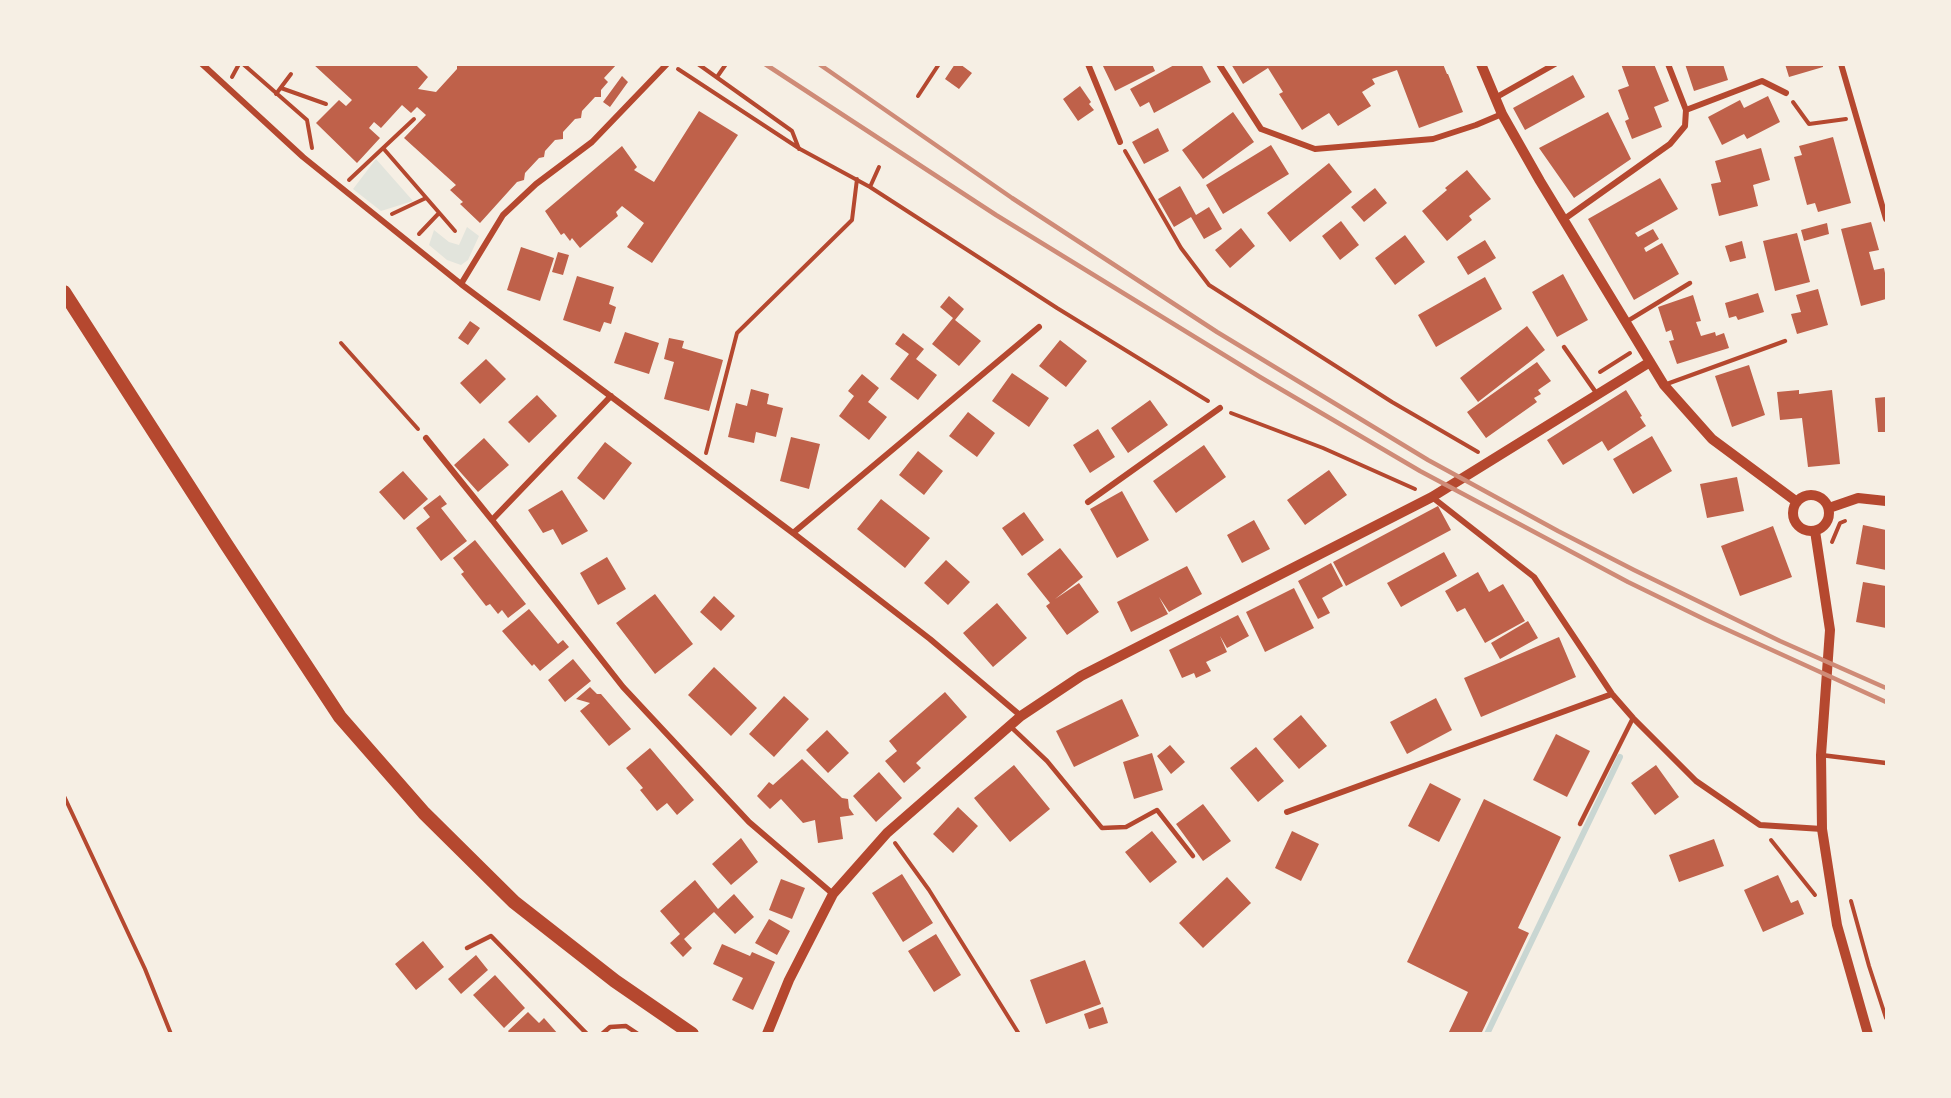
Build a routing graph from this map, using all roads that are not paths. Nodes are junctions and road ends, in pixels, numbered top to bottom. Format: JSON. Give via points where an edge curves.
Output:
{"nodes":[{"id":1,"x":202,"y":64,"type":"edge"},
{"id":2,"x":667,"y":64,"type":"edge"},
{"id":3,"x":1088,"y":64,"type":"edge"},
{"id":4,"x":1218,"y":64,"type":"edge"},
{"id":5,"x":1481,"y":64,"type":"edge"},
{"id":6,"x":1554,"y":64,"type":"edge"},
{"id":7,"x":1668,"y":64,"type":"edge"},
{"id":8,"x":1841,"y":64,"type":"edge"},
{"id":9,"x":1786,"y":93,"type":"road end"},
{"id":10,"x":1495,"y":98,"type":"junction"},
{"id":11,"x":1686,"y":110,"type":"junction"},
{"id":12,"x":1502,"y":114,"type":"junction"},
{"id":13,"x":1120,"y":142,"type":"road end"},
{"id":14,"x":1887,"y":219,"type":"edge"},
{"id":15,"x":1563,"y":220,"type":"junction"},
{"id":16,"x":1690,"y":283,"type":"dead end"},
{"id":17,"x":461,"y":284,"type":"junction"},
{"id":18,"x":64,"y":292,"type":"edge"},
{"id":19,"x":1625,"y":322,"type":"junction"},
{"id":20,"x":1039,"y":327,"type":"dead end"},
{"id":21,"x":1785,"y":341,"type":"dead end"},
{"id":22,"x":1564,"y":347,"type":"dead end"},
{"id":23,"x":1650,"y":362,"type":"junction"},
{"id":24,"x":1664,"y":385,"type":"junction"},
{"id":25,"x":1597,"y":394,"type":"junction"},
{"id":26,"x":610,"y":396,"type":"junction"},
{"id":27,"x":1220,"y":408,"type":"road end"},
{"id":28,"x":426,"y":438,"type":"road end"},
{"id":29,"x":1432,"y":497,"type":"junction"},
{"id":30,"x":1887,"y":501,"type":"edge"},
{"id":31,"x":1088,"y":502,"type":"dead end"},
{"id":32,"x":1797,"y":502,"type":"junction"},
{"id":33,"x":1829,"y":508,"type":"junction"},
{"id":34,"x":492,"y":520,"type":"junction"},
{"id":35,"x":1815,"y":531,"type":"junction"},
{"id":36,"x":793,"y":533,"type":"junction"},
{"id":37,"x":1612,"y":694,"type":"junction"},
{"id":38,"x":1021,"y":716,"type":"junction"},
{"id":39,"x":1633,"y":718,"type":"junction"},
{"id":40,"x":1010,"y":726,"type":"junction"},
{"id":41,"x":1821,"y":755,"type":"junction"},
{"id":42,"x":1887,"y":763,"type":"edge"},
{"id":43,"x":1287,"y":812,"type":"dead end"},
{"id":44,"x":1580,"y":824,"type":"dead end"},
{"id":45,"x":1821,"y":829,"type":"junction"},
{"id":46,"x":1193,"y":856,"type":"dead end"},
{"id":47,"x":833,"y":894,"type":"junction"},
{"id":48,"x":467,"y":948,"type":"dead end"},
{"id":49,"x":587,"y":1034,"type":"edge"},
{"id":50,"x":602,"y":1034,"type":"edge"},
{"id":51,"x":638,"y":1034,"type":"edge"},
{"id":52,"x":692,"y":1034,"type":"edge"},
{"id":53,"x":767,"y":1034,"type":"edge"},
{"id":54,"x":1868,"y":1034,"type":"edge"}],
"edges":[{"from":1,"to":17,"type":"street","via":[[315,168]]},
{"from":2,"to":17,"type":"street","via":[[592,142],[536,184],[503,215]]},
{"from":3,"to":13,"type":"street"},
{"from":4,"to":12,"type":"street","via":[[1261,129],[1315,149],[1433,139]]},
{"from":5,"to":10,"type":"street"},
{"from":6,"to":10,"type":"street"},
{"from":7,"to":11,"type":"street"},
{"from":8,"to":14,"type":"street"},
{"from":9,"to":11,"type":"street","via":[[1762,81]]},
{"from":10,"to":12,"type":"street"},
{"from":11,"to":15,"type":"street","via":[[1685,126],[1670,144]]},
{"from":12,"to":15,"type":"street"},
{"from":15,"to":19,"type":"street"},
{"from":16,"to":19,"type":"lane"},
{"from":17,"to":26,"type":"street"},
{"from":18,"to":52,"type":"main road","via":[[340,717],[424,813],[514,902],[615,981]]},
{"from":19,"to":23,"type":"street"},
{"from":20,"to":36,"type":"street"},
{"from":21,"to":24,"type":"lane"},
{"from":22,"to":25,"type":"lane"},
{"from":23,"to":24,"type":"street"},
{"from":23,"to":25,"type":"street"},
{"from":24,"to":32,"type":"street","via":[[1712,439]]},
{"from":25,"to":29,"type":"street"},
{"from":26,"to":34,"type":"street"},
{"from":26,"to":36,"type":"street"},
{"from":27,"to":31,"type":"street"},
{"from":28,"to":34,"type":"street"},
{"from":29,"to":37,"type":"street","via":[[1534,577]]},
{"from":29,"to":38,"type":"street","via":[[1081,676]]},
{"from":30,"to":33,"type":"street","via":[[1858,498]]},
{"from":32,"to":33,"type":"street","via":[[1813,495],[1825,500]]},
{"from":32,"to":35,"type":"street","via":[[1793,513],[1797,524],[1806,531]]},
{"from":33,"to":35,"type":"street","via":[[1827,524]]},
{"from":34,"to":47,"type":"street","via":[[622,687],[748,822]]},
{"from":35,"to":41,"type":"street","via":[[1830,630]]},
{"from":36,"to":38,"type":"street","via":[[930,639]]},
{"from":37,"to":39,"type":"street"},
{"from":37,"to":43,"type":"street"},
{"from":38,"to":40,"type":"street"},
{"from":39,"to":44,"type":"lane"},
{"from":39,"to":45,"type":"street","via":[[1696,781],[1760,825]]},
{"from":40,"to":46,"type":"lane","via":[[1047,760],[1102,828],[1126,827],[1157,810]]},
{"from":40,"to":47,"type":"street","via":[[887,833]]},
{"from":41,"to":42,"type":"lane"},
{"from":41,"to":45,"type":"street"},
{"from":45,"to":54,"type":"street","via":[[1837,925]]},
{"from":47,"to":53,"type":"street","via":[[789,980]]},
{"from":48,"to":49,"type":"lane","via":[[491,936]]},
{"from":50,"to":51,"type":"lane","via":[[610,1027],[626,1026]]}]}
